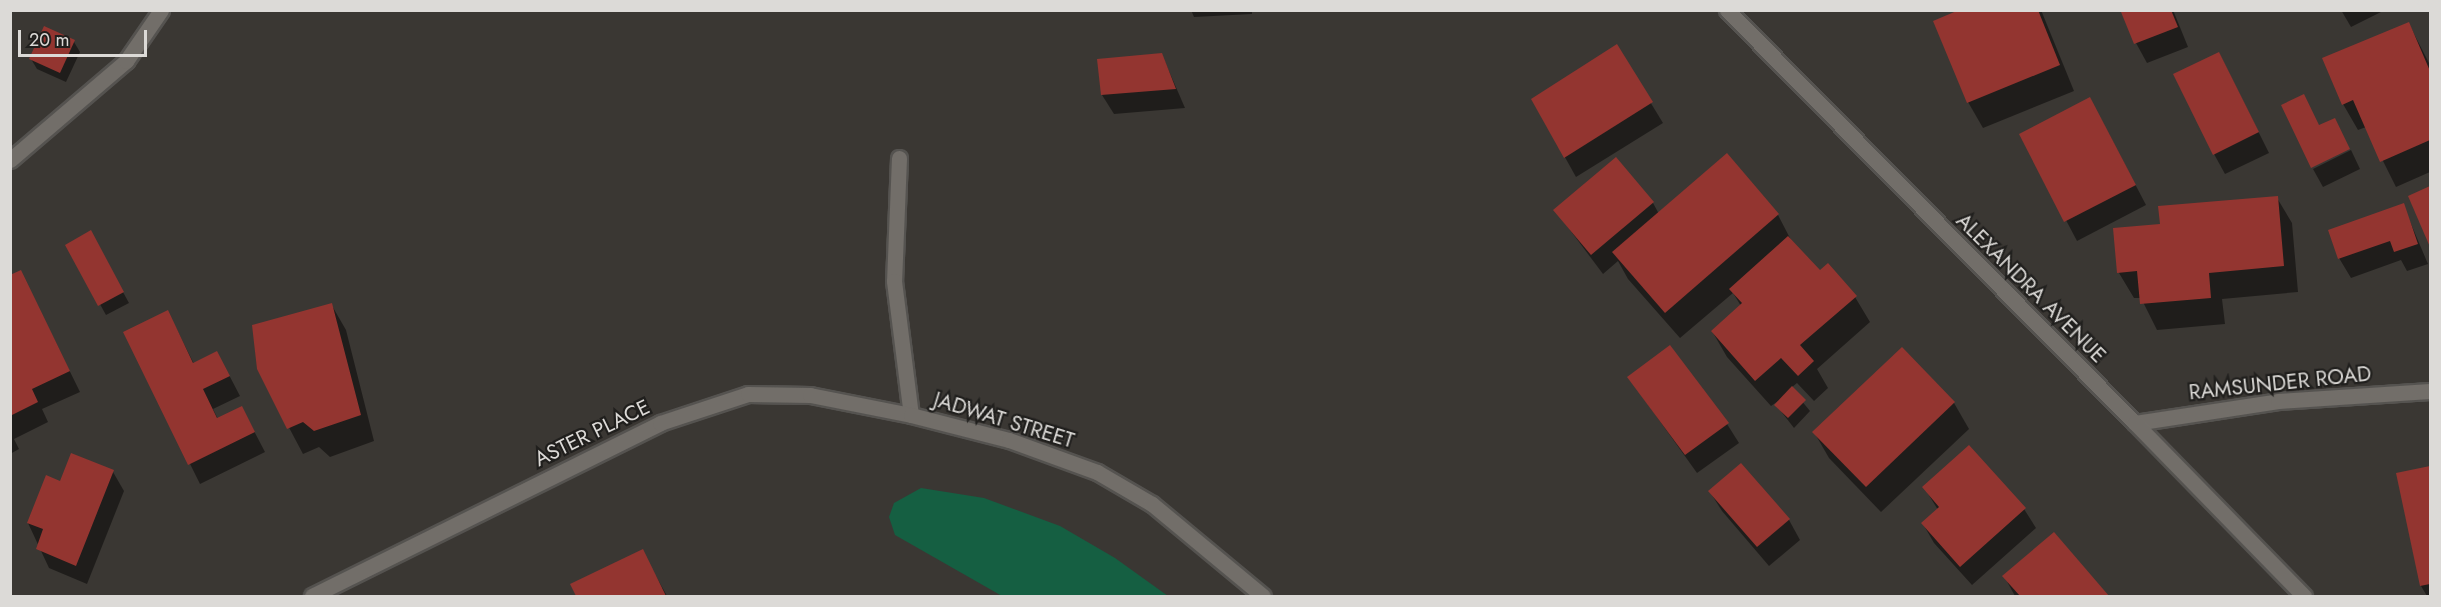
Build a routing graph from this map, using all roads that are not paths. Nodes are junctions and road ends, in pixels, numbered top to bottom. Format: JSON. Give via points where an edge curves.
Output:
{"nodes":[{"id":1,"x":161,"y":10,"type":"edge"},
{"id":2,"x":1727,"y":10,"type":"edge"},
{"id":3,"x":899,"y":158,"type":"dead end"},
{"id":4,"x":10,"y":160,"type":"edge"},
{"id":5,"x":2430,"y":391,"type":"edge"},
{"id":6,"x":911,"y":415,"type":"junction"},
{"id":7,"x":2135,"y":423,"type":"junction"},
{"id":8,"x":312,"y":597,"type":"edge"},
{"id":9,"x":1263,"y":597,"type":"edge"},
{"id":10,"x":2304,"y":597,"type":"edge"}],
"edges":[{"from":1,"to":4,"type":"street","via":[[126,61]]},
{"from":2,"to":7,"type":"street","name":"ALEXANDRA AVENUE"},
{"from":3,"to":6,"type":"street","name":"JADWAT STREET","via":[[894,281]]},
{"from":5,"to":7,"type":"street","name":"RAMSUNDER ROAD","via":[[2246,405]]},
{"from":6,"to":8,"type":"street","name":"ASTER PLACE","via":[[810,395],[748,394],[706,405],[660,423]]},
{"from":6,"to":9,"type":"street","name":"JADWAT STREET","via":[[1009,440],[1097,472],[1152,504]]},
{"from":7,"to":10,"type":"street","name":"ALEXANDRA AVENUE"}]}
